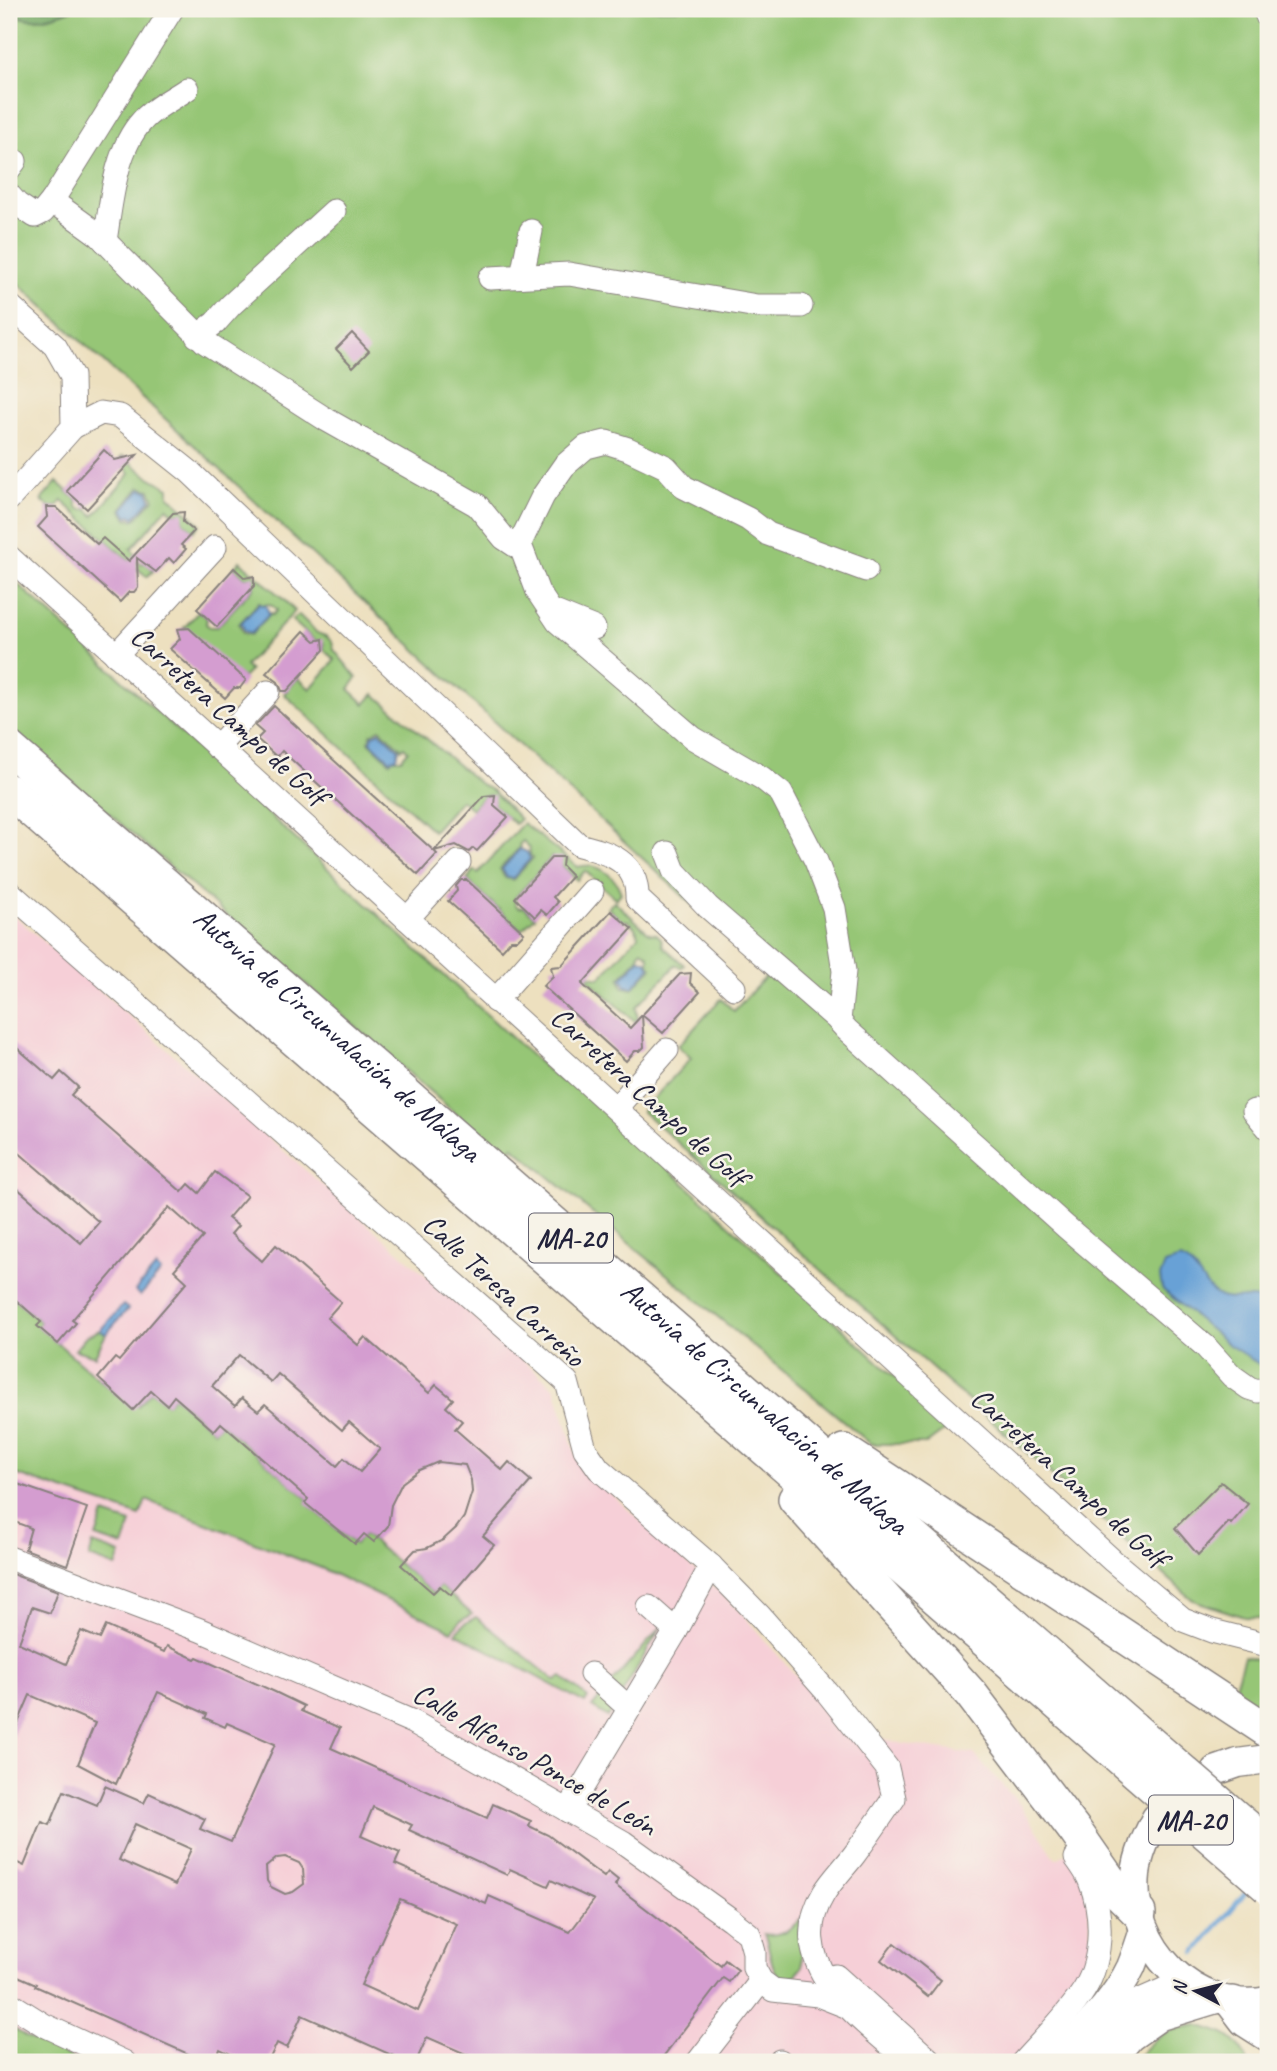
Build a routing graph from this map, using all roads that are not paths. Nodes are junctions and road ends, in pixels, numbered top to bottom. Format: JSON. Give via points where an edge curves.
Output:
{"nodes":[{"id":1,"x":172,"y":9,"type":"edge"},
{"id":2,"x":1264,"y":9,"type":"edge"},
{"id":3,"x":1268,"y":18,"type":"edge"},
{"id":4,"x":187,"y":89,"type":"dead end"},
{"id":5,"x":10,"y":197,"type":"edge"},
{"id":6,"x":52,"y":201,"type":"junction"},
{"id":7,"x":334,"y":211,"type":"dead end"},
{"id":8,"x":531,"y":231,"type":"dead end"},
{"id":9,"x":105,"y":241,"type":"junction"},
{"id":10,"x":525,"y":273,"type":"junction"},
{"id":11,"x":490,"y":278,"type":"dead end"},
{"id":12,"x":9,"y":305,"type":"edge"},
{"id":13,"x":801,"y":306,"type":"dead end"},
{"id":14,"x":204,"y":335,"type":"junction"},
{"id":15,"x":73,"y":427,"type":"junction"},
{"id":16,"x":9,"y":499,"type":"edge"},
{"id":17,"x":215,"y":547,"type":"dead end"},
{"id":18,"x":519,"y":547,"type":"junction"},
{"id":19,"x":9,"y":557,"type":"edge"},
{"id":20,"x":866,"y":570,"type":"dead end"},
{"id":21,"x":551,"y":611,"type":"junction"},
{"id":22,"x":594,"y":628,"type":"dead end"},
{"id":23,"x":116,"y":655,"type":"junction"},
{"id":24,"x":268,"y":692,"type":"dead end"},
{"id":25,"x":217,"y":747,"type":"junction"},
{"id":26,"x":9,"y":748,"type":"edge"},
{"id":27,"x":9,"y":791,"type":"edge"},
{"id":28,"x":667,"y":853,"type":"dead end"},
{"id":29,"x":458,"y":862,"type":"dead end"},
{"id":30,"x":592,"y":891,"type":"dead end"},
{"id":31,"x":9,"y":892,"type":"edge"},
{"id":32,"x":407,"y":919,"type":"junction"},
{"id":33,"x":734,"y":988,"type":"dead end"},
{"id":34,"x":495,"y":1001,"type":"junction"},
{"id":35,"x":839,"y":1021,"type":"junction"},
{"id":36,"x":667,"y":1050,"type":"dead end"},
{"id":37,"x":616,"y":1108,"type":"junction"},
{"id":38,"x":1268,"y":1388,"type":"edge"},
{"id":39,"x":754,"y":1397,"type":"junction"},
{"id":40,"x":717,"y":1408,"type":"junction"},
{"id":41,"x":9,"y":1558,"type":"edge"},
{"id":42,"x":710,"y":1566,"type":"junction"},
{"id":43,"x":649,"y":1607,"type":"dead end"},
{"id":44,"x":676,"y":1631,"type":"junction"},
{"id":45,"x":1268,"y":1644,"type":"edge"},
{"id":46,"x":591,"y":1674,"type":"dead end"},
{"id":47,"x":629,"y":1708,"type":"junction"},
{"id":48,"x":1268,"y":1731,"type":"edge"},
{"id":49,"x":1005,"y":1739,"type":"junction"},
{"id":50,"x":1123,"y":1740,"type":"junction"},
{"id":51,"x":1268,"y":1759,"type":"edge"},
{"id":52,"x":1215,"y":1771,"type":"dead end"},
{"id":53,"x":568,"y":1811,"type":"junction"},
{"id":54,"x":1156,"y":1818,"type":"dead end"},
{"id":55,"x":1268,"y":1845,"type":"edge"},
{"id":56,"x":1268,"y":1887,"type":"edge"},
{"id":57,"x":1141,"y":1922,"type":"junction"},
{"id":58,"x":813,"y":1930,"type":"junction"},
{"id":59,"x":818,"y":1967,"type":"junction"},
{"id":60,"x":761,"y":1982,"type":"junction"},
{"id":61,"x":1191,"y":1986,"type":"junction"},
{"id":62,"x":790,"y":1991,"type":"junction"},
{"id":63,"x":1224,"y":2001,"type":"junction"},
{"id":64,"x":1268,"y":2001,"type":"edge"},
{"id":65,"x":9,"y":2003,"type":"edge"},
{"id":66,"x":846,"y":2007,"type":"junction"},
{"id":67,"x":1268,"y":2034,"type":"edge"},
{"id":68,"x":703,"y":2061,"type":"edge"},
{"id":69,"x":124,"y":2062,"type":"edge"},
{"id":70,"x":911,"y":2062,"type":"edge"},
{"id":71,"x":932,"y":2062,"type":"edge"},
{"id":72,"x":1023,"y":2062,"type":"edge"},
{"id":73,"x":1055,"y":2062,"type":"edge"},
{"id":74,"x":1084,"y":2062,"type":"edge"},
{"id":75,"x":1109,"y":2062,"type":"edge"}],
"edges":[{"from":1,"to":6,"type":"street"},
{"from":2,"to":3,"type":"street"},
{"from":4,"to":9,"type":"street","via":[[142,120],[132,136],[119,165]]},
{"from":5,"to":6,"type":"street","via":[[35,216]]},
{"from":6,"to":9,"type":"street"},
{"from":7,"to":14,"type":"street","via":[[231,304]]},
{"from":8,"to":10,"type":"street"},
{"from":9,"to":14,"type":"street"},
{"from":10,"to":11,"type":"street"},
{"from":10,"to":13,"type":"street","via":[[569,274],[757,306]]},
{"from":12,"to":15,"type":"street","via":[[55,346],[72,376]]},
{"from":14,"to":18,"type":"street","via":[[327,420],[477,505],[504,538]]},
{"from":15,"to":16,"type":"street"},
{"from":15,"to":33,"type":"street","via":[[101,413],[120,416],[190,472],[579,845],[625,862],[638,884],[637,898]]},
{"from":17,"to":23,"type":"street"},
{"from":18,"to":20,"type":"street","via":[[543,496],[564,466],[586,447],[606,442],[666,467],[684,487],[768,534]]},
{"from":18,"to":21,"type":"street"},
{"from":19,"to":23,"type":"street","name":"Carretera Campo de Golf"},
{"from":21,"to":22,"type":"street"},
{"from":21,"to":35,"type":"street","via":[[692,738],[781,793],[816,860],[834,908],[844,971]]},
{"from":23,"to":25,"type":"street","name":"Carretera Campo de Golf"},
{"from":24,"to":25,"type":"street"},
{"from":25,"to":32,"type":"street","name":"Carretera Campo de Golf"},
{"from":26,"to":39,"type":"highway","name":"Autovía de Circunvalación de Málaga","number":"MA-20"},
{"from":27,"to":40,"type":"highway","name":"Autovía de Circunvalación de Málaga","number":"MA-20"},
{"from":28,"to":35,"type":"street","via":[[674,871],[701,900]]},
{"from":29,"to":32,"type":"street"},
{"from":30,"to":34,"type":"street"},
{"from":31,"to":42,"type":"street","name":"Calle Teresa Carreño","via":[[566,1382],[585,1449],[598,1469]]},
{"from":32,"to":34,"type":"street","name":"Carretera Campo de Golf"},
{"from":34,"to":37,"type":"street","name":"Carretera Campo de Golf"},
{"from":35,"to":38,"type":"street","via":[[1205,1346],[1232,1376],[1258,1391]]},
{"from":36,"to":37,"type":"street"},
{"from":37,"to":45,"type":"street","name":"Carretera Campo de Golf","via":[[1183,1620]]},
{"from":39,"to":48,"type":"highway","via":[[799,1417],[864,1466]]},
{"from":39,"to":50,"type":"highway","name":"Autovía de Circunvalación de Málaga","number":"MA-20"},
{"from":40,"to":49,"type":"highway","via":[[739,1446],[798,1503],[971,1694]]},
{"from":40,"to":50,"type":"highway","name":"Autovía de Circunvalación de Málaga","number":"MA-20"},
{"from":41,"to":53,"type":"street","name":"Calle Alfonso Ponce de León","via":[[200,1630],[412,1722]]},
{"from":42,"to":44,"type":"street"},
{"from":42,"to":58,"type":"street","name":"Calle Teresa Carreño","via":[[810,1672],[887,1768],[894,1798],[824,1894]]},
{"from":43,"to":44,"type":"street"},
{"from":44,"to":47,"type":"street"},
{"from":46,"to":47,"type":"street"},
{"from":47,"to":53,"type":"street"},
{"from":49,"to":57,"type":"highway"},
{"from":49,"to":72,"type":"street","via":[[1022,1783],[1090,1880],[1098,1909],[1097,1957],[1082,1994]]},
{"from":50,"to":55,"type":"highway","name":"Autovía de Circunvalación de Málaga","number":"MA-20","bridge":true},
{"from":50,"to":56,"type":"highway","name":"Autovía de Circunvalación de Málaga","number":"MA-20","bridge":true},
{"from":51,"to":52,"type":"main road"},
{"from":53,"to":60,"type":"street","name":"Calle Alfonso Ponce de León","via":[[623,1842],[749,1934]]},
{"from":54,"to":57,"type":"main road","via":[[1143,1843],[1136,1875]]},
{"from":57,"to":61,"type":"main road","via":[[1168,1967]]},
{"from":57,"to":73,"type":"main road","via":[[1131,1967],[1120,1985]]},
{"from":58,"to":59,"type":"street","name":"Calle Teresa Carreño"},
{"from":58,"to":71,"type":"street","via":[[823,1961],[835,1975]]},
{"from":59,"to":62,"type":"street"},
{"from":59,"to":66,"type":"street"},
{"from":60,"to":62,"type":"street","via":[[773,1990]]},
{"from":60,"to":68,"type":"street","via":[[736,2024]]},
{"from":61,"to":63,"type":"main road"},
{"from":61,"to":74,"type":"street","via":[[1163,1990],[1138,2001]]},
{"from":62,"to":66,"type":"street","via":[[818,1995]]},
{"from":63,"to":64,"type":"main road"},
{"from":63,"to":67,"type":"highway"},
{"from":63,"to":75,"type":"main road","via":[[1160,2016],[1130,2037]]},
{"from":65,"to":69,"type":"street","via":[[44,2025]]},
{"from":66,"to":70,"type":"street"}]}
